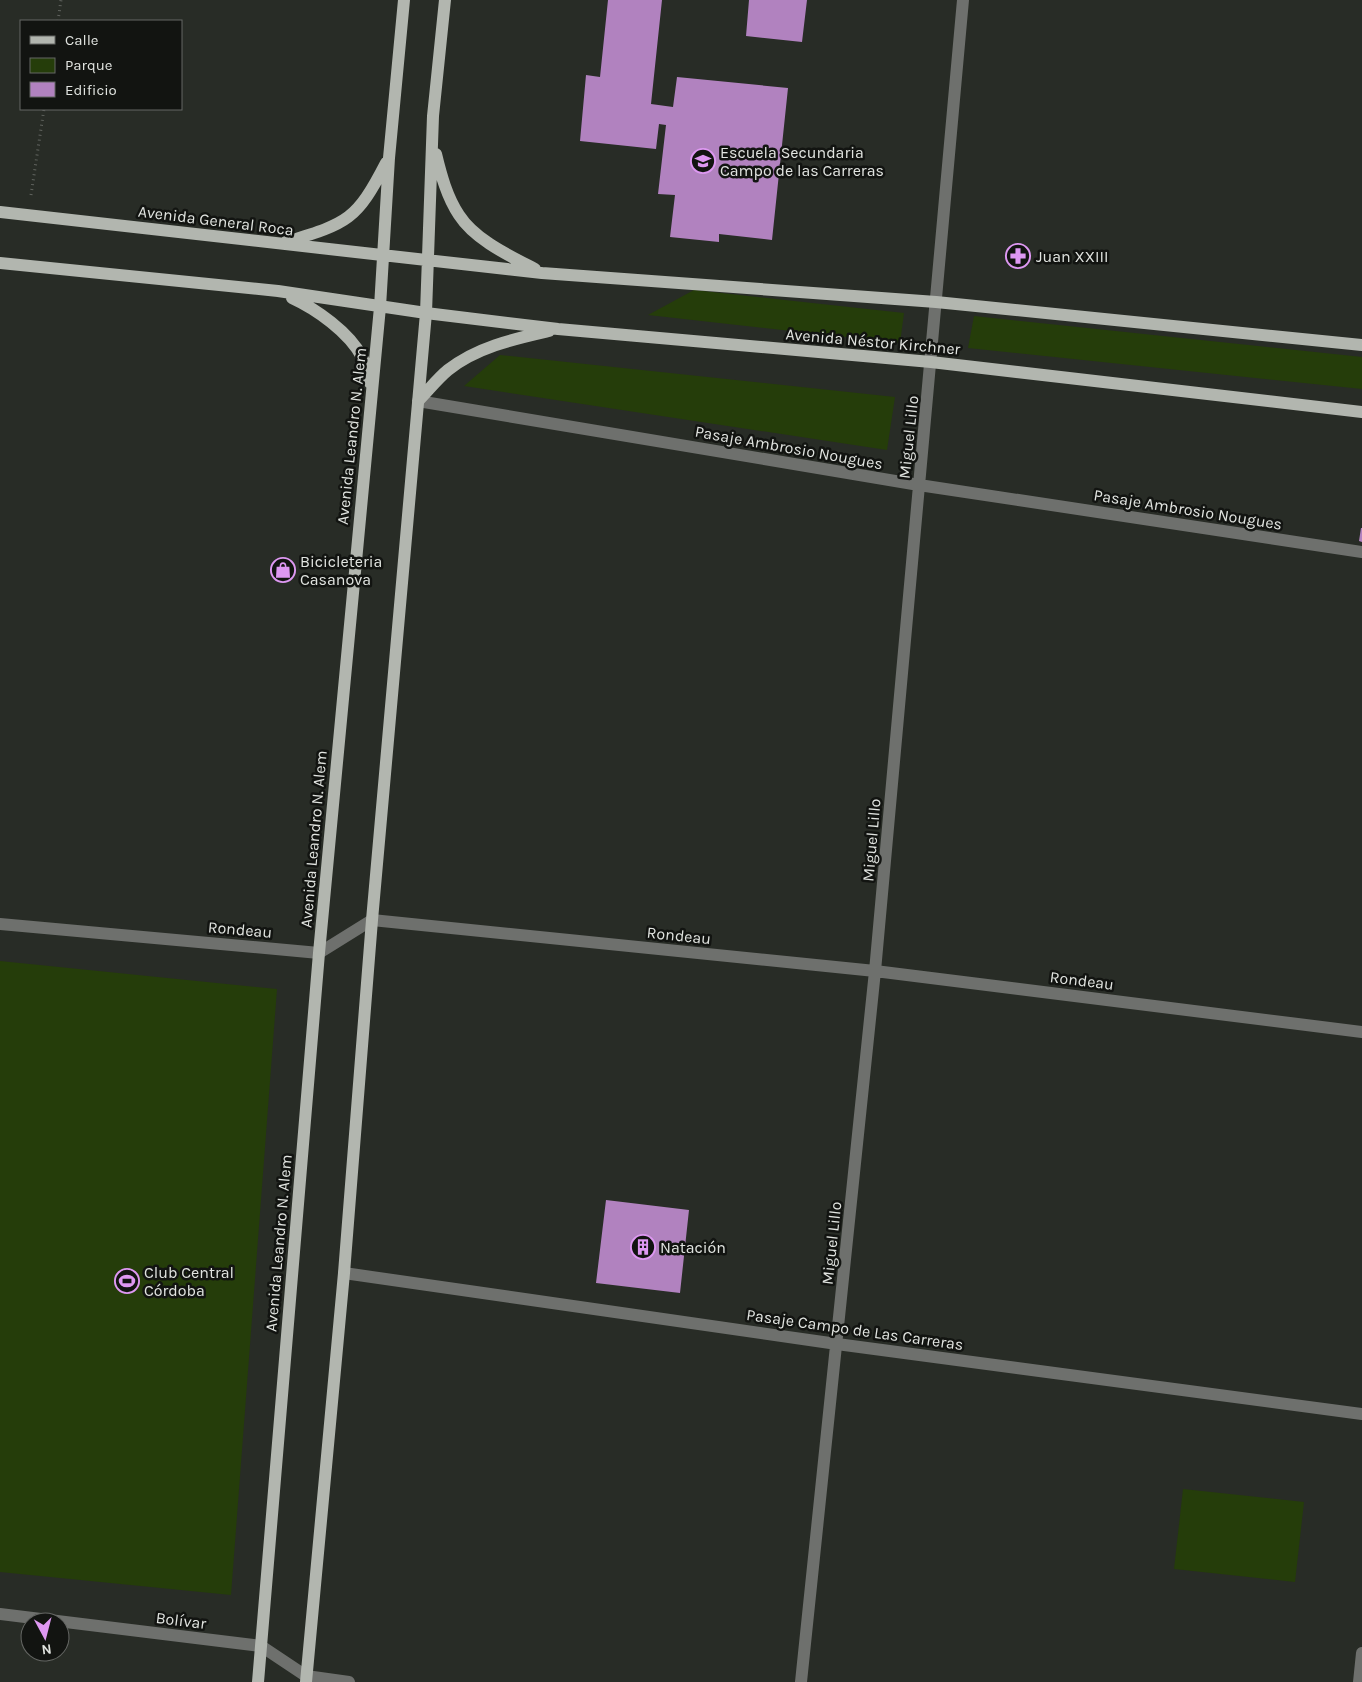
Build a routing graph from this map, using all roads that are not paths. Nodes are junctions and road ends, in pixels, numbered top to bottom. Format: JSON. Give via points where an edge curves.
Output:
{"nodes":[{"id":1,"x":404,"y":0,"type":"edge"},
{"id":2,"x":445,"y":0,"type":"edge"},
{"id":3,"x":963,"y":0,"type":"edge"},
{"id":4,"x":433,"y":116,"type":"junction"},
{"id":5,"x":388,"y":158,"type":"junction"},
{"id":6,"x":0,"y":212,"type":"edge"},
{"id":7,"x":280,"y":243,"type":"junction"},
{"id":8,"x":384,"y":256,"type":"junction"},
{"id":9,"x":428,"y":261,"type":"junction"},
{"id":10,"x":0,"y":263,"type":"edge"},
{"id":11,"x":542,"y":273,"type":"junction"},
{"id":12,"x":278,"y":292,"type":"junction"},
{"id":13,"x":936,"y":302,"type":"junction"},
{"id":14,"x":380,"y":307,"type":"junction"},
{"id":15,"x":426,"y":313,"type":"junction"},
{"id":16,"x":558,"y":329,"type":"junction"},
{"id":17,"x":1362,"y":344,"type":"edge"},
{"id":18,"x":931,"y":362,"type":"junction"},
{"id":19,"x":371,"y":388,"type":"junction"},
{"id":20,"x":418,"y":401,"type":"junction"},
{"id":21,"x":1362,"y":412,"type":"edge"},
{"id":22,"x":919,"y":485,"type":"junction"},
{"id":23,"x":1362,"y":552,"type":"edge"},
{"id":24,"x":372,"y":920,"type":"junction"},
{"id":25,"x":0,"y":924,"type":"edge"},
{"id":26,"x":319,"y":953,"type":"junction"},
{"id":27,"x":875,"y":971,"type":"junction"},
{"id":28,"x":1362,"y":1032,"type":"edge"},
{"id":29,"x":344,"y":1273,"type":"junction"},
{"id":30,"x":837,"y":1344,"type":"junction"},
{"id":31,"x":1362,"y":1414,"type":"edge"},
{"id":32,"x":0,"y":1614,"type":"edge"},
{"id":33,"x":261,"y":1646,"type":"junction"},
{"id":34,"x":1362,"y":1653,"type":"edge"},
{"id":35,"x":306,"y":1679,"type":"edge"},
{"id":36,"x":258,"y":1682,"type":"edge"},
{"id":37,"x":349,"y":1682,"type":"edge"},
{"id":38,"x":801,"y":1682,"type":"edge"},
{"id":39,"x":1359,"y":1682,"type":"edge"}],
"edges":[{"from":1,"to":5,"type":"main road","name":"Avenida Leandro N. Alem"},
{"from":2,"to":4,"type":"main road"},
{"from":3,"to":13,"type":"street","name":"Miguel Lillo"},
{"from":4,"to":9,"type":"main road"},
{"from":4,"to":11,"type":"main road","via":[[440,170],[449,198],[460,217],[494,245]]},
{"from":5,"to":7,"type":"main road","via":[[360,208],[344,222]]},
{"from":5,"to":8,"type":"main road","name":"Avenida Leandro N. Alem"},
{"from":6,"to":7,"type":"main road","name":"Avenida General Roca"},
{"from":7,"to":8,"type":"main road","name":"Avenida General Roca"},
{"from":8,"to":9,"type":"main road","name":"Avenida General Roca"},
{"from":8,"to":14,"type":"main road","name":"Avenida Leandro N. Alem"},
{"from":9,"to":11,"type":"main road"},
{"from":9,"to":15,"type":"main road"},
{"from":10,"to":12,"type":"main road"},
{"from":11,"to":13,"type":"main road"},
{"from":12,"to":14,"type":"main road"},
{"from":12,"to":19,"type":"main road","via":[[315,309],[348,340],[362,357]]},
{"from":13,"to":17,"type":"main road"},
{"from":13,"to":18,"type":"street","name":"Miguel Lillo"},
{"from":14,"to":15,"type":"main road","name":"Avenida Néstor Kirchner"},
{"from":14,"to":19,"type":"main road","name":"Avenida Leandro N. Alem"},
{"from":15,"to":16,"type":"main road","name":"Avenida Néstor Kirchner"},
{"from":15,"to":20,"type":"main road"},
{"from":16,"to":18,"type":"main road","name":"Avenida Néstor Kirchner"},
{"from":16,"to":20,"type":"main road","via":[[518,338],[470,357],[448,370]]},
{"from":18,"to":21,"type":"main road","name":"Avenida Néstor Kirchner"},
{"from":18,"to":22,"type":"street","name":"Miguel Lillo"},
{"from":19,"to":26,"type":"main road","name":"Avenida Leandro N. Alem"},
{"from":20,"to":22,"type":"street","name":"Pasaje Ambrosio Nougues"},
{"from":20,"to":24,"type":"main road"},
{"from":22,"to":23,"type":"street","name":"Pasaje Ambrosio Nougues"},
{"from":22,"to":27,"type":"street","name":"Miguel Lillo"},
{"from":24,"to":26,"type":"street"},
{"from":24,"to":27,"type":"street","name":"Rondeau"},
{"from":24,"to":29,"type":"main road"},
{"from":25,"to":26,"type":"street","name":"Rondeau"},
{"from":26,"to":33,"type":"main road","name":"Avenida Leandro N. Alem"},
{"from":27,"to":28,"type":"street","name":"Rondeau"},
{"from":27,"to":30,"type":"street","name":"Miguel Lillo"},
{"from":29,"to":30,"type":"street","name":"Pasaje Campo de Las Carreras"},
{"from":29,"to":35,"type":"main road"},
{"from":30,"to":31,"type":"street","name":"Pasaje Campo de Las Carreras"},
{"from":30,"to":38,"type":"street","name":"Miguel Lillo"},
{"from":32,"to":33,"type":"street","name":"Bolívar"},
{"from":33,"to":35,"type":"street","name":"Bolívar"},
{"from":33,"to":36,"type":"main road","name":"Avenida Leandro N. Alem"},
{"from":34,"to":39,"type":"street"},
{"from":35,"to":37,"type":"street","name":"Bolívar"}]}
